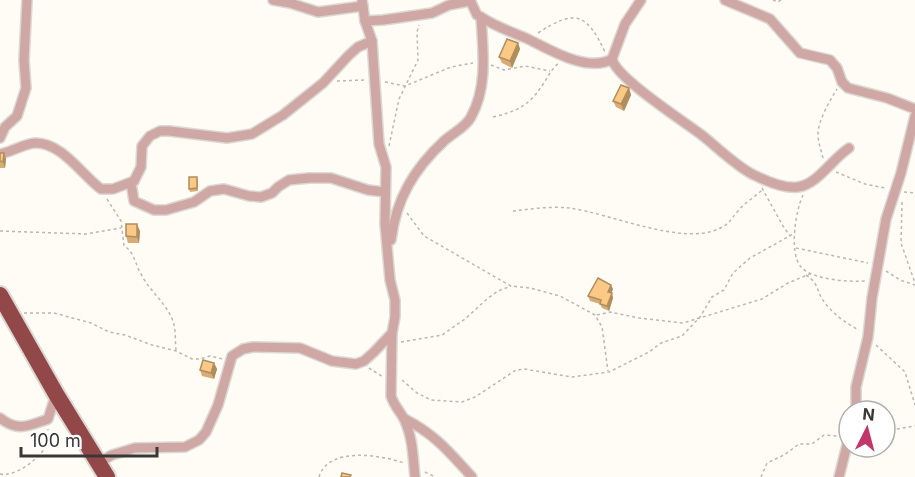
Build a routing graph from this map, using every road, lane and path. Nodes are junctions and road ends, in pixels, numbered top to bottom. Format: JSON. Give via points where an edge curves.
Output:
{"nodes":[{"id":1,"x":27,"y":0,"type":"edge"},
{"id":2,"x":273,"y":0,"type":"edge"},
{"id":3,"x":641,"y":0,"type":"edge"},
{"id":4,"x":725,"y":0,"type":"edge"},
{"id":5,"x":773,"y":0,"type":"edge"},
{"id":6,"x":781,"y":0,"type":"edge"},
{"id":7,"x":470,"y":1,"type":"edge"},
{"id":8,"x":362,"y":3,"type":"edge"},
{"id":9,"x":746,"y":3,"type":"edge"},
{"id":10,"x":432,"y":13,"type":"junction"},
{"id":11,"x":481,"y":17,"type":"junction"},
{"id":12,"x":365,"y":21,"type":"junction"},
{"id":13,"x":372,"y":41,"type":"junction"},
{"id":14,"x":531,"y":41,"type":"junction"},
{"id":15,"x":566,"y":57,"type":"junction"},
{"id":16,"x":611,"y":60,"type":"junction"},
{"id":17,"x":473,"y":63,"type":"dead end"},
{"id":18,"x":489,"y":64,"type":"dead end"},
{"id":19,"x":551,"y":71,"type":"junction"},
{"id":20,"x":374,"y":80,"type":"junction"},
{"id":21,"x":842,"y":82,"type":"junction"},
{"id":22,"x":323,"y":83,"type":"junction"},
{"id":23,"x":405,"y":86,"type":"junction"},
{"id":24,"x":915,"y":109,"type":"edge"},
{"id":25,"x":493,"y":117,"type":"dead end"},
{"id":26,"x":915,"y":117,"type":"edge"},
{"id":27,"x":0,"y":138,"type":"edge"},
{"id":28,"x":849,"y":148,"type":"dead end"},
{"id":29,"x":0,"y":154,"type":"edge"},
{"id":30,"x":833,"y":160,"type":"junction"},
{"id":31,"x":386,"y":167,"type":"junction"},
{"id":32,"x":826,"y":167,"type":"junction"},
{"id":33,"x":753,"y":175,"type":"junction"},
{"id":34,"x":134,"y":181,"type":"junction"},
{"id":35,"x":808,"y":184,"type":"junction"},
{"id":36,"x":101,"y":189,"type":"junction"},
{"id":37,"x":763,"y":189,"type":"junction"},
{"id":38,"x":896,"y":190,"type":"junction"},
{"id":39,"x":385,"y":192,"type":"junction"},
{"id":40,"x":915,"y":193,"type":"edge"},
{"id":41,"x":400,"y":205,"type":"junction"},
{"id":42,"x":513,"y":211,"type":"dead end"},
{"id":43,"x":122,"y":228,"type":"junction"},
{"id":44,"x":0,"y":231,"type":"edge"},
{"id":45,"x":795,"y":233,"type":"junction"},
{"id":46,"x":791,"y":237,"type":"junction"},
{"id":47,"x":795,"y":248,"type":"junction"},
{"id":48,"x":389,"y":255,"type":"junction"},
{"id":49,"x":878,"y":266,"type":"junction"},
{"id":50,"x":812,"y":273,"type":"junction"},
{"id":51,"x":806,"y":275,"type":"junction"},
{"id":52,"x":875,"y":279,"type":"junction"},
{"id":53,"x":915,"y":284,"type":"edge"},
{"id":54,"x":511,"y":286,"type":"junction"},
{"id":55,"x":0,"y":295,"type":"edge"},
{"id":56,"x":10,"y":314,"type":"junction"},
{"id":57,"x":597,"y":316,"type":"junction"},
{"id":58,"x":699,"y":318,"type":"junction"},
{"id":59,"x":392,"y":333,"type":"junction"},
{"id":60,"x":868,"y":337,"type":"junction"},
{"id":61,"x":392,"y":346,"type":"junction"},
{"id":62,"x":176,"y":351,"type":"junction"},
{"id":63,"x":230,"y":361,"type":"junction"},
{"id":64,"x":364,"y":361,"type":"junction"},
{"id":65,"x":391,"y":370,"type":"junction"},
{"id":66,"x":609,"y":372,"type":"junction"},
{"id":67,"x":391,"y":383,"type":"junction"},
{"id":68,"x":56,"y":394,"type":"junction"},
{"id":69,"x":856,"y":399,"type":"edge"},
{"id":70,"x":915,"y":405,"type":"edge"},
{"id":71,"x":50,"y":416,"type":"junction"},
{"id":72,"x":0,"y":418,"type":"edge"},
{"id":73,"x":405,"y":419,"type":"junction"},
{"id":74,"x":915,"y":426,"type":"edge"},
{"id":75,"x":897,"y":429,"type":"edge"},
{"id":76,"x":837,"y":437,"type":"edge"},
{"id":77,"x":844,"y":459,"type":"edge"},
{"id":78,"x":414,"y":466,"type":"junction"},
{"id":79,"x":103,"y":470,"type":"edge"},
{"id":80,"x":0,"y":474,"type":"edge"},
{"id":81,"x":319,"y":477,"type":"edge"},
{"id":82,"x":415,"y":477,"type":"edge"},
{"id":83,"x":435,"y":477,"type":"edge"},
{"id":84,"x":472,"y":477,"type":"edge"},
{"id":85,"x":761,"y":477,"type":"edge"},
{"id":86,"x":839,"y":477,"type":"edge"}],
"edges":[{"from":1,"to":27,"type":"street","via":[[26,88],[17,116],[4,127]]},
{"from":2,"to":8,"type":"street","via":[[318,12]]},
{"from":3,"to":16,"type":"street","via":[[625,24]]},
{"from":4,"to":9,"type":"street"},
{"from":5,"to":6,"type":"path"},
{"from":7,"to":10,"type":"street"},
{"from":7,"to":11,"type":"street"},
{"from":8,"to":12,"type":"street"},
{"from":9,"to":21,"type":"street","via":[[770,19],[800,53],[830,60]]},
{"from":10,"to":12,"type":"street"},
{"from":10,"to":23,"type":"path","via":[[418,27],[418,60]]},
{"from":11,"to":14,"type":"street"},
{"from":11,"to":41,"type":"street","via":[[482,91],[471,117],[419,167]]},
{"from":12,"to":13,"type":"street"},
{"from":13,"to":20,"type":"street"},
{"from":13,"to":22,"type":"street","via":[[340,62]]},
{"from":14,"to":15,"type":"street"},
{"from":14,"to":16,"type":"path","via":[[556,23],[579,19],[591,26]]},
{"from":15,"to":16,"type":"street","via":[[589,62]]},
{"from":15,"to":19,"type":"path"},
{"from":16,"to":33,"type":"street","via":[[648,95]]},
{"from":17,"to":23,"type":"path"},
{"from":18,"to":19,"type":"path","via":[[504,70],[531,66]]},
{"from":19,"to":25,"type":"path","via":[[523,106]]},
{"from":20,"to":22,"type":"path"},
{"from":20,"to":23,"type":"path"},
{"from":20,"to":31,"type":"street","via":[[379,144]]},
{"from":21,"to":24,"type":"street","via":[[848,88]]},
{"from":21,"to":32,"type":"path","via":[[819,128]]},
{"from":22,"to":34,"type":"street","via":[[283,116],[252,134],[227,138],[176,131],[155,133],[142,146],[141,167]]},
{"from":23,"to":31,"type":"path","via":[[384,159]]},
{"from":26,"to":38,"type":"street"},
{"from":28,"to":30,"type":"street"},
{"from":29,"to":36,"type":"street","via":[[32,144],[46,145]]},
{"from":30,"to":32,"type":"street"},
{"from":30,"to":38,"type":"path","via":[[833,168],[842,176]]},
{"from":31,"to":39,"type":"street"},
{"from":32,"to":35,"type":"street"},
{"from":33,"to":35,"type":"street","via":[[785,186]]},
{"from":33,"to":37,"type":"path"},
{"from":34,"to":36,"type":"street"},
{"from":34,"to":39,"type":"street","via":[[134,201],[159,210],[194,202],[224,189],[255,197],[266,195],[283,183],[299,179],[331,178]]},
{"from":35,"to":45,"type":"path","via":[[800,201]]},
{"from":36,"to":43,"type":"path","via":[[120,217]]},
{"from":37,"to":42,"type":"path","via":[[728,224],[700,233],[676,233],[569,208]]},
{"from":37,"to":46,"type":"path"},
{"from":38,"to":40,"type":"path"},
{"from":38,"to":49,"type":"street","via":[[886,219]]},
{"from":38,"to":53,"type":"path","via":[[902,206],[901,243]]},
{"from":39,"to":48,"type":"street"},
{"from":41,"to":48,"type":"street"},
{"from":41,"to":54,"type":"path","via":[[424,236]]},
{"from":43,"to":44,"type":"path","via":[[86,234]]},
{"from":43,"to":62,"type":"path","via":[[124,246],[131,250],[142,276],[174,324]]},
{"from":45,"to":46,"type":"path"},
{"from":45,"to":47,"type":"path"},
{"from":46,"to":58,"type":"path","via":[[750,258],[733,273],[724,291],[712,297]]},
{"from":47,"to":49,"type":"path"},
{"from":47,"to":50,"type":"path","via":[[799,266]]},
{"from":48,"to":59,"type":"street","via":[[395,300]]},
{"from":49,"to":52,"type":"street"},
{"from":49,"to":53,"type":"path"},
{"from":50,"to":51,"type":"path"},
{"from":50,"to":52,"type":"path","via":[[843,281]]},
{"from":51,"to":58,"type":"path","via":[[762,299]]},
{"from":51,"to":60,"type":"path","via":[[815,282],[825,304]]},
{"from":52,"to":60,"type":"street"},
{"from":54,"to":57,"type":"path","via":[[560,296]]},
{"from":54,"to":61,"type":"path","via":[[498,291],[442,335]]},
{"from":55,"to":56,"type":"highway"},
{"from":56,"to":62,"type":"path","via":[[54,313]]},
{"from":56,"to":68,"type":"highway"},
{"from":57,"to":58,"type":"path","via":[[610,312],[676,323]]},
{"from":57,"to":66,"type":"path"},
{"from":58,"to":66,"type":"path","via":[[682,336],[661,343]]},
{"from":59,"to":61,"type":"street"},
{"from":59,"to":64,"type":"street"},
{"from":60,"to":69,"type":"street"},
{"from":60,"to":70,"type":"path","via":[[905,372]]},
{"from":61,"to":65,"type":"street"},
{"from":62,"to":63,"type":"path","via":[[195,359],[210,356]]},
{"from":63,"to":64,"type":"street","via":[[236,352],[253,347],[300,348],[332,361]]},
{"from":63,"to":79,"type":"street","via":[[218,405],[199,440],[185,447],[135,448],[112,455]]},
{"from":64,"to":67,"type":"path"},
{"from":65,"to":66,"type":"path","via":[[430,400],[462,402],[476,397],[516,369],[572,377]]},
{"from":65,"to":67,"type":"street"},
{"from":67,"to":73,"type":"street","via":[[393,403]]},
{"from":68,"to":71,"type":"street"},
{"from":68,"to":79,"type":"highway"},
{"from":71,"to":72,"type":"street","via":[[18,427],[11,427]]},
{"from":71,"to":80,"type":"path","via":[[42,452],[13,475]]},
{"from":73,"to":78,"type":"street"},
{"from":73,"to":84,"type":"street","via":[[426,430]]},
{"from":74,"to":75,"type":"path"},
{"from":76,"to":85,"type":"path","via":[[824,435],[812,444],[799,444],[767,463]]},
{"from":77,"to":86,"type":"street"},
{"from":78,"to":81,"type":"path","via":[[373,455],[347,457],[325,466]]},
{"from":78,"to":82,"type":"street"},
{"from":78,"to":83,"type":"path"}]}
